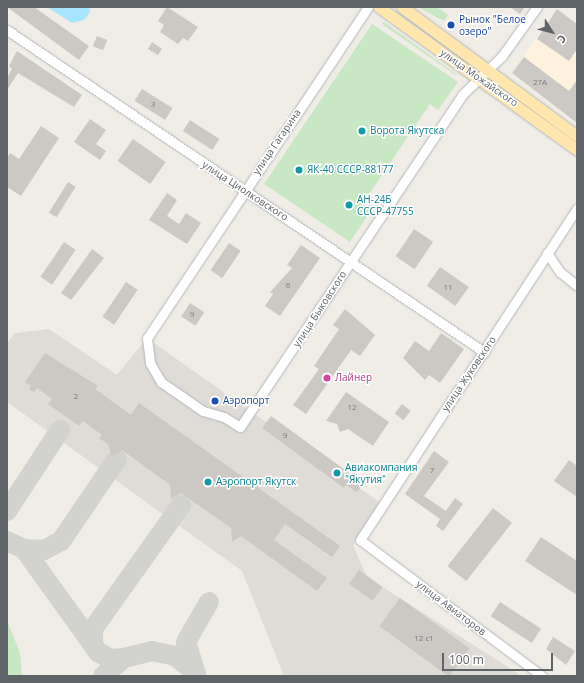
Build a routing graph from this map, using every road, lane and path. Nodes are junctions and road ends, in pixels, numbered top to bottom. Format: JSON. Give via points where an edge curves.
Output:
{"nodes":[{"id":1,"x":368,"y":7,"type":"edge"},
{"id":2,"x":379,"y":7,"type":"edge"},
{"id":3,"x":402,"y":7,"type":"edge"},
{"id":4,"x":537,"y":7,"type":"edge"},
{"id":5,"x":7,"y":30,"type":"edge"},
{"id":6,"x":488,"y":70,"type":"junction"},
{"id":7,"x":480,"y":78,"type":"junction"},
{"id":8,"x":577,"y":136,"type":"edge"},
{"id":9,"x":577,"y":150,"type":"edge"},
{"id":10,"x":244,"y":191,"type":"junction"},
{"id":11,"x":577,"y":209,"type":"edge"},
{"id":12,"x":547,"y":253,"type":"junction"},
{"id":13,"x":351,"y":261,"type":"junction"},
{"id":14,"x":577,"y":286,"type":"edge"},
{"id":15,"x":147,"y":338,"type":"joint"},
{"id":16,"x":484,"y":352,"type":"junction"},
{"id":17,"x":360,"y":540,"type":"joint"},
{"id":18,"x":542,"y":676,"type":"edge"}],
"edges":[{"from":1,"to":10,"type":"street","name":"улица Гагарина"},
{"from":2,"to":7,"type":"main road","name":"улица Можайского"},
{"from":3,"to":6,"type":"main road","name":"улица Можайского"},
{"from":4,"to":6,"type":"street","name":"улица Быковского"},
{"from":5,"to":10,"type":"street","name":"улица Циолковского"},
{"from":6,"to":7,"type":"street","name":"улица Быковского"},
{"from":6,"to":8,"type":"main road","name":"улица Можайского"},
{"from":7,"to":9,"type":"main road","name":"улица Можайского"},
{"from":7,"to":13,"type":"street","name":"улица Быковского","via":[[462,95]]},
{"from":10,"to":13,"type":"street","name":"улица Циолковского"},
{"from":10,"to":15,"type":"street","name":"улица Гагарина"},
{"from":11,"to":12,"type":"street","name":"улица Жуковского"},
{"from":12,"to":14,"type":"street","via":[[560,272]]},
{"from":12,"to":16,"type":"street","name":"улица Жуковского"},
{"from":13,"to":15,"type":"street","name":"улица Быковского","via":[[240,427],[224,417],[203,411],[161,382],[150,363]]},
{"from":13,"to":16,"type":"street","name":"улица Циолковского"},
{"from":16,"to":17,"type":"street","name":"улица Жуковского"},
{"from":17,"to":18,"type":"street","name":"улица Авиаторов"}]}
